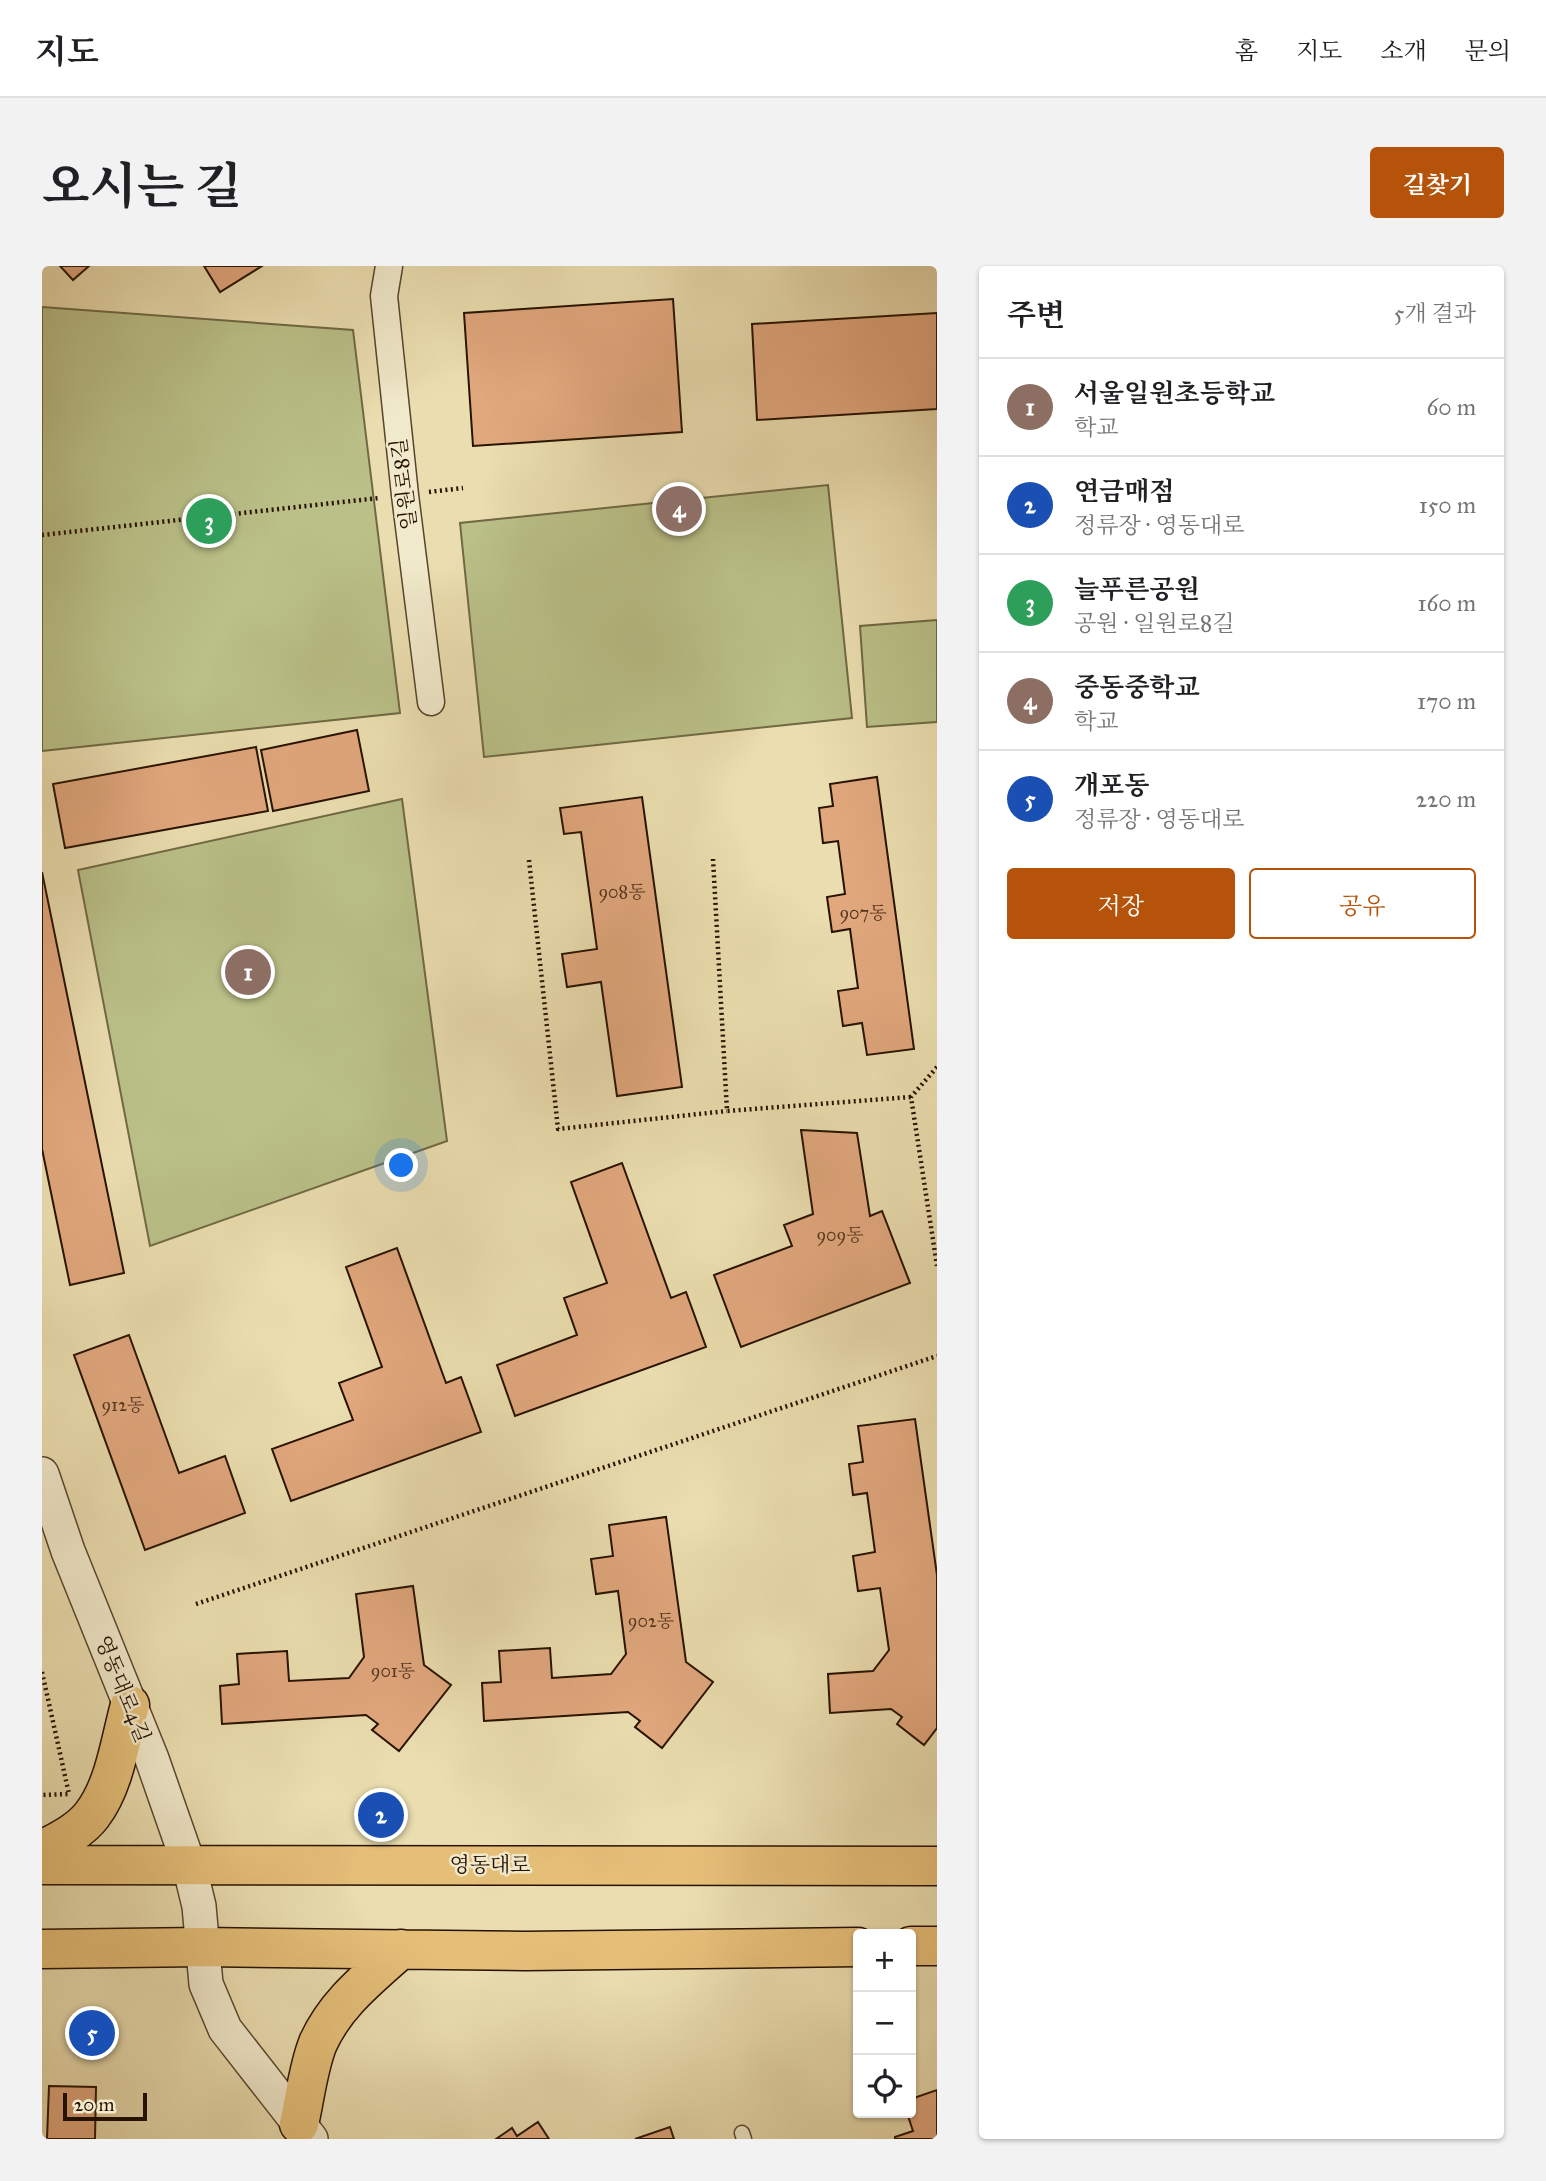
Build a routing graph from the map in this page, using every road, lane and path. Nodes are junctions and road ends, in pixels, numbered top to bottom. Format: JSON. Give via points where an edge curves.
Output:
{"nodes":[{"id":1,"x":389,"y":266,"type":"edge"},
{"id":2,"x":463,"y":488,"type":"dead end"},
{"id":3,"x":405,"y":495,"type":"junction"},
{"id":4,"x":42,"y":535,"type":"edge"},
{"id":5,"x":431,"y":702,"type":"dead end"},
{"id":6,"x":713,"y":859,"type":"dead end"},
{"id":7,"x":528,"y":860,"type":"dead end"},
{"id":8,"x":937,"y":1067,"type":"edge"},
{"id":9,"x":911,"y":1097,"type":"junction"},
{"id":10,"x":727,"y":1111,"type":"junction"},
{"id":11,"x":937,"y":1266,"type":"edge"},
{"id":12,"x":937,"y":1356,"type":"edge"},
{"id":13,"x":42,"y":1474,"type":"edge"},
{"id":14,"x":195,"y":1604,"type":"dead end"},
{"id":15,"x":42,"y":1672,"type":"edge"},
{"id":16,"x":130,"y":1706,"type":"junction"},
{"id":17,"x":42,"y":1795,"type":"edge"},
{"id":18,"x":42,"y":1850,"type":"edge"},
{"id":19,"x":189,"y":1864,"type":"junction"},
{"id":20,"x":42,"y":1865,"type":"edge"},
{"id":21,"x":937,"y":1866,"type":"edge"},
{"id":22,"x":916,"y":1946,"type":"edge"},
{"id":23,"x":937,"y":1946,"type":"edge"},
{"id":24,"x":853,"y":1947,"type":"edge"},
{"id":25,"x":202,"y":1948,"type":"junction"},
{"id":26,"x":42,"y":1949,"type":"edge"},
{"id":27,"x":401,"y":1949,"type":"junction"},
{"id":28,"x":305,"y":2131,"type":"edge"}],
"edges":[{"from":1,"to":3,"type":"street","name":"일원로8길","via":[[384,296]]},
{"from":2,"to":3,"type":"path"},
{"from":3,"to":4,"type":"path"},
{"from":3,"to":5,"type":"street","name":"일원로8길"},
{"from":6,"to":10,"type":"path"},
{"from":7,"to":10,"type":"path","via":[[558,1129]]},
{"from":8,"to":9,"type":"path"},
{"from":9,"to":10,"type":"path"},
{"from":9,"to":11,"type":"path"},
{"from":12,"to":14,"type":"path"},
{"from":13,"to":16,"type":"street","name":"영동대로4길"},
{"from":15,"to":17,"type":"path","via":[[69,1794]]},
{"from":16,"to":18,"type":"main road","via":[[109,1783],[91,1816]]},
{"from":16,"to":19,"type":"street","name":"영동대로4길"},
{"from":19,"to":20,"type":"main road","name":"영동대로"},
{"from":19,"to":21,"type":"main road","name":"영동대로"},
{"from":19,"to":25,"type":"street","name":"영동대로4길","via":[[200,1906]]},
{"from":22,"to":23,"type":"main road"},
{"from":24,"to":27,"type":"main road"},
{"from":25,"to":26,"type":"main road"},
{"from":25,"to":27,"type":"main road"},
{"from":25,"to":28,"type":"street","name":"영동대로4길","via":[[206,1984],[225,2029]]},
{"from":27,"to":28,"type":"main road","via":[[349,1996],[329,2023],[317,2046]]}]}
